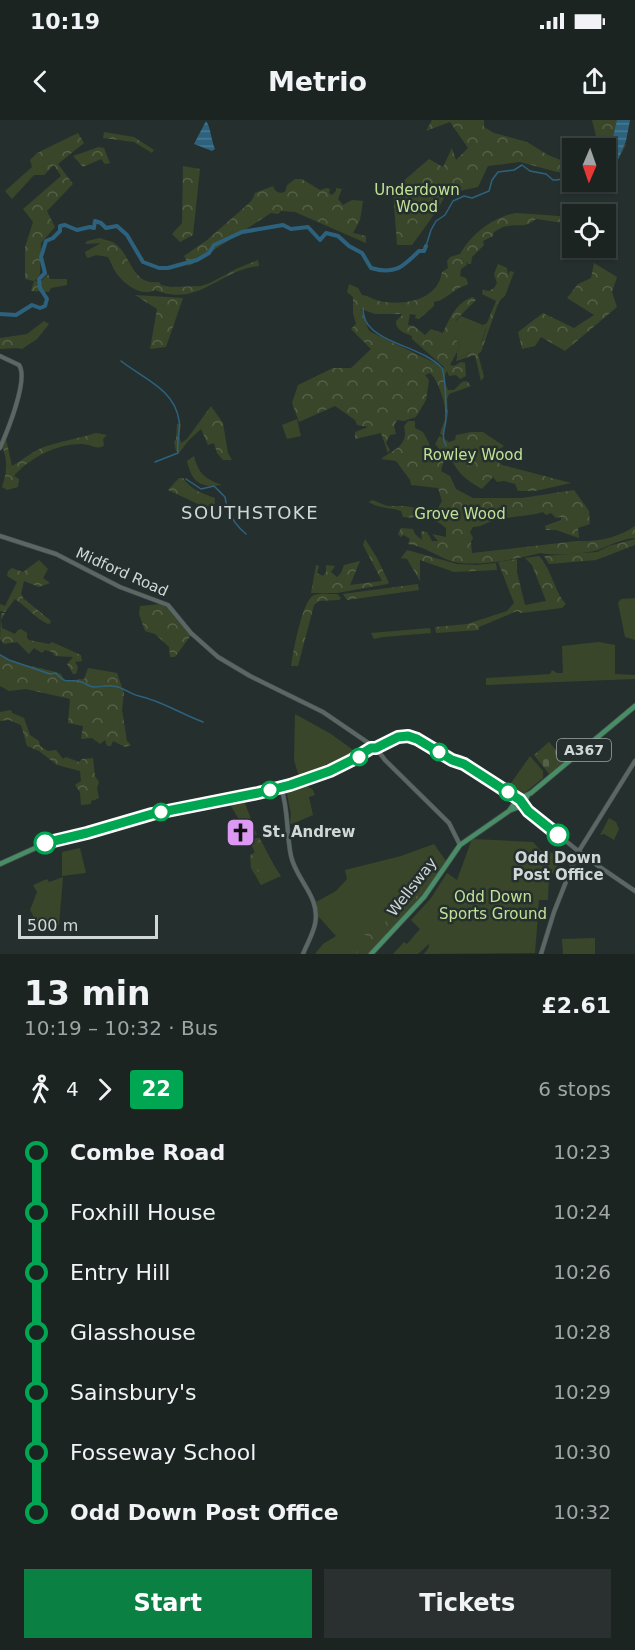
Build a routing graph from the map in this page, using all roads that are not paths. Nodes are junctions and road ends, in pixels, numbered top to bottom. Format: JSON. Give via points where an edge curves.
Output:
{"nodes":[{"id":1,"x":0,"y":356,"type":"edge"},
{"id":2,"x":0,"y":448,"type":"edge"},
{"id":3,"x":0,"y":536,"type":"edge"},
{"id":4,"x":635,"y":706,"type":"edge"},
{"id":5,"x":374,"y":748,"type":"junction"},
{"id":6,"x":635,"y":761,"type":"edge"},
{"id":7,"x":282,"y":787,"type":"junction"},
{"id":8,"x":519,"y":803,"type":"junction"},
{"id":9,"x":457,"y":838,"type":"junction"},
{"id":10,"x":461,"y":846,"type":"junction"},
{"id":11,"x":579,"y":851,"type":"junction"},
{"id":12,"x":452,"y":855,"type":"junction"},
{"id":13,"x":0,"y":864,"type":"edge"},
{"id":14,"x":635,"y":891,"type":"edge"},
{"id":15,"x":418,"y":906,"type":"junction"},
{"id":16,"x":303,"y":954,"type":"edge"},
{"id":17,"x":373,"y":954,"type":"edge"},
{"id":18,"x":541,"y":954,"type":"edge"}],
"edges":[{"from":1,"to":2,"type":"main road","via":[[17,363],[23,374]]},
{"from":3,"to":5,"type":"main road","name":"Midford Road","via":[[56,554],[120,587],[168,605],[218,657],[323,712]]},
{"from":4,"to":8,"type":"main road","name":"Wellsway","number":"A367"},
{"from":5,"to":7,"type":"main road","via":[[330,771]]},
{"from":5,"to":8,"type":"main road","via":[[392,739],[417,739],[459,760]]},
{"from":5,"to":9,"type":"main road","name":"Midford Road","via":[[444,818]]},
{"from":6,"to":11,"type":"main road"},
{"from":7,"to":13,"type":"main road","via":[[152,814],[89,834],[53,840]]},
{"from":7,"to":16,"type":"main road","via":[[292,862],[315,905],[315,927]]},
{"from":8,"to":10,"type":"main road","name":"Wellsway","number":"A367"},
{"from":8,"to":11,"type":"main road"},
{"from":9,"to":10,"type":"main road","name":"Midford Road"},
{"from":9,"to":12,"type":"main road"},
{"from":10,"to":12,"type":"main road","name":"Wellsway","number":"A367"},
{"from":10,"to":15,"type":"main road","name":"Wellsway","number":"A367"},
{"from":11,"to":14,"type":"main road"},
{"from":11,"to":18,"type":"main road"},
{"from":12,"to":15,"type":"main road","name":"Wellsway","number":"A367"},
{"from":15,"to":17,"type":"main road","name":"Wellsway","number":"A367"}]}
